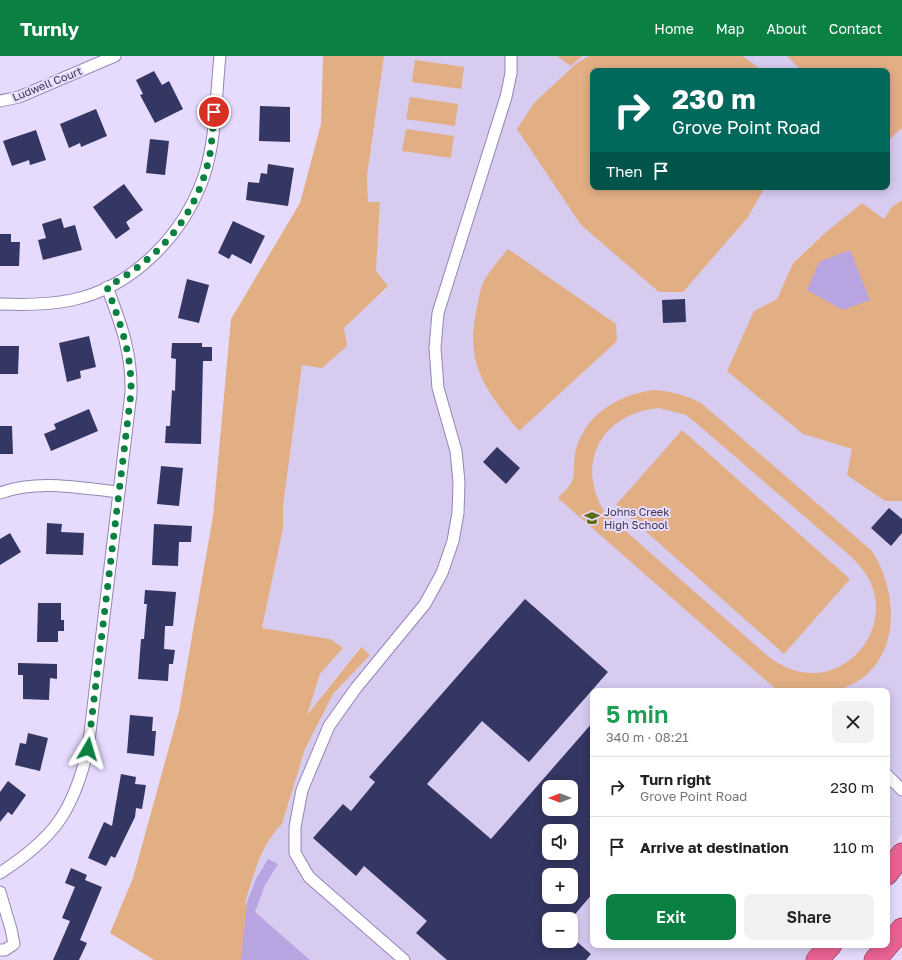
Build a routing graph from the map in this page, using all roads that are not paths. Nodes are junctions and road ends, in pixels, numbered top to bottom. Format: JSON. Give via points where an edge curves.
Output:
{"nodes":[{"id":1,"x":115,"y":56,"type":"edge"},
{"id":2,"x":220,"y":56,"type":"edge"},
{"id":3,"x":511,"y":56,"type":"edge"},
{"id":4,"x":0,"y":101,"type":"edge"},
{"id":5,"x":107,"y":287,"type":"junction"},
{"id":6,"x":0,"y":304,"type":"edge"},
{"id":7,"x":119,"y":492,"type":"junction"},
{"id":8,"x":0,"y":494,"type":"edge"},
{"id":9,"x":894,"y":780,"type":"edge"},
{"id":10,"x":902,"y":790,"type":"edge"},
{"id":11,"x":902,"y":854,"type":"edge"},
{"id":12,"x":890,"y":870,"type":"edge"},
{"id":13,"x":0,"y":873,"type":"edge"},
{"id":14,"x":0,"y":892,"type":"edge"},
{"id":15,"x":902,"y":929,"type":"edge"},
{"id":16,"x":890,"y":943,"type":"edge"},
{"id":17,"x":828,"y":948,"type":"edge"},
{"id":18,"x":886,"y":948,"type":"edge"},
{"id":19,"x":0,"y":950,"type":"edge"},
{"id":20,"x":404,"y":960,"type":"edge"},
{"id":21,"x":817,"y":960,"type":"edge"},
{"id":22,"x":876,"y":960,"type":"edge"}],
"edges":[{"from":1,"to":4,"type":"street","name":"Ludwell Court","via":[[19,97]]},
{"from":2,"to":5,"type":"street","via":[[210,154],[195,200],[178,228],[157,252],[132,273]]},
{"from":3,"to":20,"type":"street","via":[[511,73],[506,97],[438,312],[434,348],[438,388],[456,451],[459,482],[458,513],[453,541],[442,573],[425,604],[356,688],[329,726],[302,790],[295,826],[295,853],[309,877]]},
{"from":5,"to":6,"type":"street","via":[[74,299],[46,304]]},
{"from":5,"to":7,"type":"street","via":[[125,336],[132,373]]},
{"from":7,"to":8,"type":"street","via":[[54,485],[25,486]]},
{"from":7,"to":13,"type":"street","via":[[88,749],[82,775],[69,806],[51,834],[24,858]]},
{"from":9,"to":10,"type":"street"},
{"from":11,"to":12,"type":"highway"},
{"from":14,"to":19,"type":"street","via":[[14,944]]},
{"from":15,"to":16,"type":"highway"},
{"from":17,"to":21,"type":"highway"},
{"from":18,"to":22,"type":"highway"}]}
